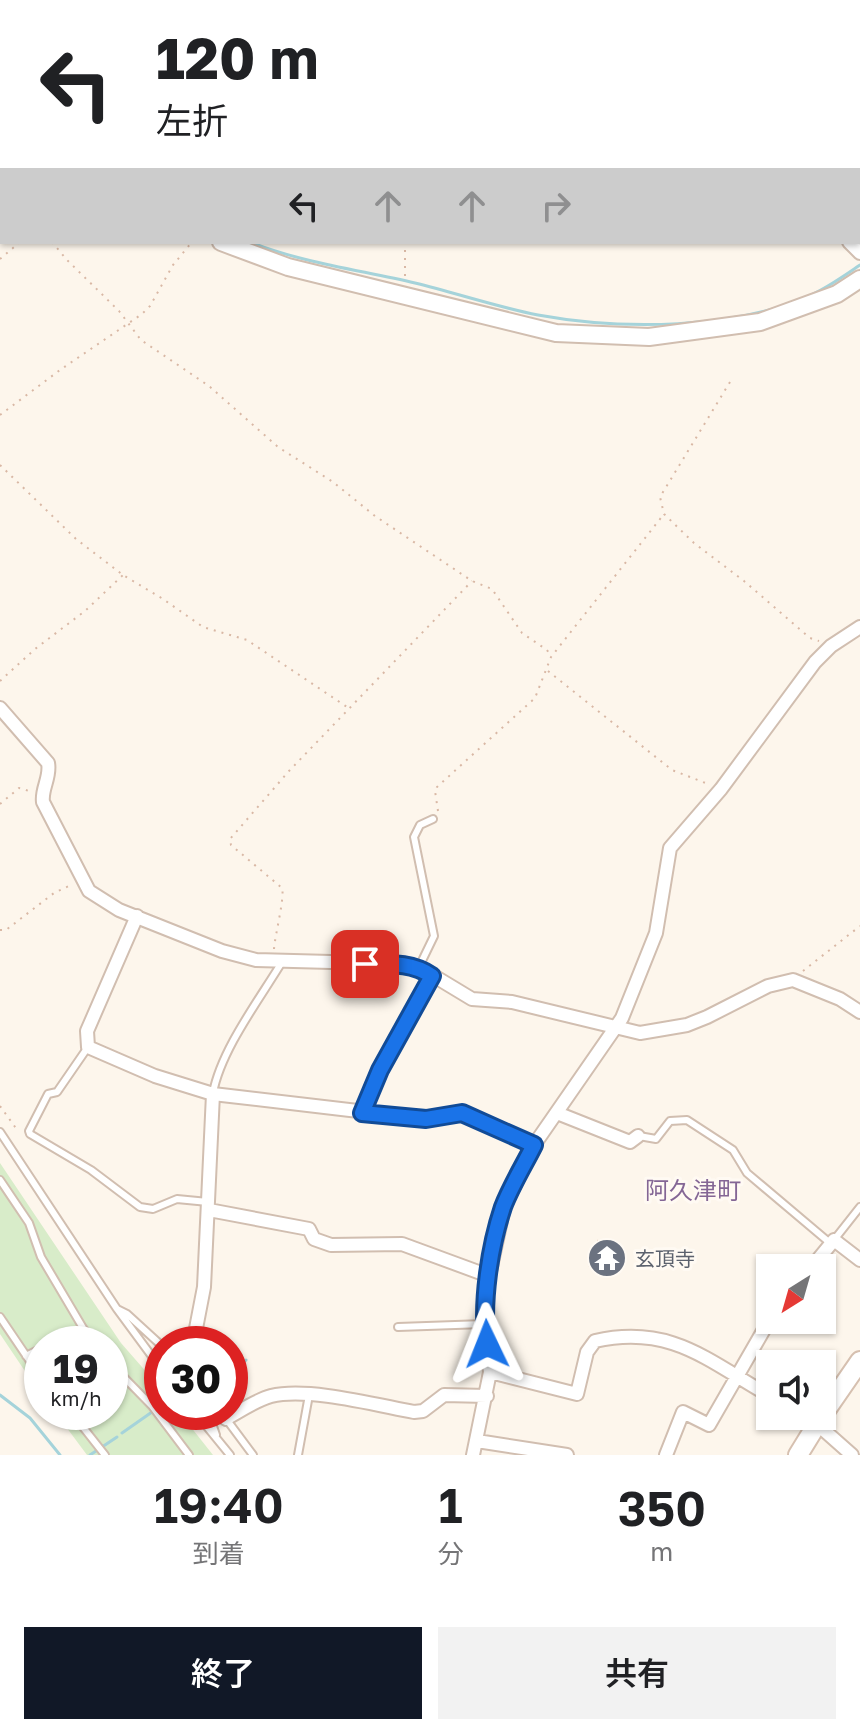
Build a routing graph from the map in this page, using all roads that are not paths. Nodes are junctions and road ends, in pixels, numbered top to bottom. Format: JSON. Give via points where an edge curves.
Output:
{"nodes":[{"id":1,"x":226,"y":244,"type":"edge"},
{"id":2,"x":860,"y":279,"type":"edge"},
{"id":3,"x":860,"y":627,"type":"edge"},
{"id":4,"x":0,"y":708,"type":"edge"},
{"id":5,"x":433,"y":819,"type":"road end"},
{"id":6,"x":137,"y":916,"type":"junction"},
{"id":7,"x":277,"y":962,"type":"junction"},
{"id":8,"x":419,"y":967,"type":"junction"},
{"id":9,"x":432,"y":976,"type":"junction"},
{"id":10,"x":860,"y":1012,"type":"edge"},
{"id":11,"x":615,"y":1028,"type":"junction"},
{"id":12,"x":88,"y":1047,"type":"junction"},
{"id":13,"x":213,"y":1094,"type":"junction"},
{"id":14,"x":362,"y":1113,"type":"junction"},
{"id":15,"x":557,"y":1113,"type":"junction"},
{"id":16,"x":0,"y":1132,"type":"edge"},
{"id":17,"x":638,"y":1136,"type":"joint"},
{"id":18,"x":534,"y":1145,"type":"junction"},
{"id":19,"x":0,"y":1180,"type":"edge"},
{"id":20,"x":210,"y":1206,"type":"junction"},
{"id":21,"x":860,"y":1207,"type":"edge"},
{"id":22,"x":832,"y":1242,"type":"junction"},
{"id":23,"x":822,"y":1254,"type":"edge"},
{"id":24,"x":860,"y":1260,"type":"edge"},
{"id":25,"x":489,"y":1276,"type":"junction"},
{"id":26,"x":117,"y":1309,"type":"junction"},
{"id":27,"x":0,"y":1317,"type":"edge"},
{"id":28,"x":484,"y":1324,"type":"junction"},
{"id":29,"x":82,"y":1326,"type":"edge"},
{"id":30,"x":196,"y":1326,"type":"edge"},
{"id":31,"x":398,"y":1327,"type":"dead end"},
{"id":32,"x":144,"y":1330,"type":"edge"},
{"id":33,"x":761,"y":1334,"type":"edge"},
{"id":34,"x":144,"y":1346,"type":"edge"},
{"id":35,"x":24,"y":1353,"type":"edge"},
{"id":36,"x":860,"y":1361,"type":"edge"},
{"id":37,"x":490,"y":1372,"type":"junction"},
{"id":38,"x":737,"y":1377,"type":"junction"},
{"id":39,"x":128,"y":1381,"type":"edge"},
{"id":40,"x":756,"y":1388,"type":"edge"},
{"id":41,"x":836,"y":1392,"type":"edge"},
{"id":42,"x":309,"y":1395,"type":"junction"},
{"id":43,"x":487,"y":1396,"type":"junction"},
{"id":44,"x":248,"y":1406,"type":"edge"},
{"id":45,"x":85,"y":1430,"type":"edge"},
{"id":46,"x":209,"y":1430,"type":"edge"},
{"id":47,"x":214,"y":1430,"type":"edge"},
{"id":48,"x":234,"y":1430,"type":"edge"},
{"id":49,"x":810,"y":1430,"type":"edge"},
{"id":50,"x":828,"y":1430,"type":"edge"},
{"id":51,"x":218,"y":1441,"type":"junction"},
{"id":52,"x":477,"y":1441,"type":"junction"},
{"id":53,"x":105,"y":1455,"type":"edge"},
{"id":54,"x":189,"y":1455,"type":"edge"},
{"id":55,"x":230,"y":1455,"type":"edge"},
{"id":56,"x":253,"y":1455,"type":"edge"},
{"id":57,"x":298,"y":1455,"type":"edge"},
{"id":58,"x":473,"y":1455,"type":"edge"},
{"id":59,"x":567,"y":1455,"type":"edge"},
{"id":60,"x":666,"y":1455,"type":"edge"},
{"id":61,"x":798,"y":1455,"type":"edge"},
{"id":62,"x":852,"y":1455,"type":"edge"}],
"edges":[{"from":1,"to":2,"type":"street","via":[[288,267],[556,333],[649,337],[772,319],[837,294]]},
{"from":3,"to":11,"type":"street","via":[[815,662],[670,848],[656,933]]},
{"from":4,"to":6,"type":"street","via":[[48,763],[43,802],[89,891]]},
{"from":5,"to":8,"type":"lane","via":[[415,833],[434,936]]},
{"from":6,"to":7,"type":"street","via":[[232,954]]},
{"from":6,"to":12,"type":"street","via":[[87,1031]]},
{"from":7,"to":8,"type":"street"},
{"from":7,"to":13,"type":"lane"},
{"from":8,"to":9,"type":"street"},
{"from":9,"to":11,"type":"street","via":[[472,999],[512,1002]]},
{"from":9,"to":14,"type":"lane"},
{"from":10,"to":11,"type":"street","via":[[793,980],[768,986],[687,1025],[640,1033]]},
{"from":11,"to":15,"type":"street"},
{"from":12,"to":13,"type":"street"},
{"from":12,"to":20,"type":"lane","via":[[57,1092],[48,1094],[30,1134],[140,1207],[153,1209],[177,1199]]},
{"from":13,"to":14,"type":"street"},
{"from":13,"to":20,"type":"street"},
{"from":14,"to":18,"type":"street","via":[[426,1119],[462,1113]]},
{"from":15,"to":17,"type":"street","via":[[630,1142]]},
{"from":15,"to":18,"type":"street"},
{"from":16,"to":26,"type":"lane"},
{"from":17,"to":22,"type":"lane","via":[[656,1139],[670,1121],[687,1120],[733,1150],[747,1173]]},
{"from":18,"to":25,"type":"street","via":[[504,1207]]},
{"from":19,"to":29,"type":"lane","via":[[29,1223],[41,1257]]},
{"from":20,"to":25,"type":"street","via":[[309,1229],[314,1239],[331,1245],[402,1244]]},
{"from":20,"to":30,"type":"street"},
{"from":21,"to":22,"type":"lane"},
{"from":22,"to":23,"type":"street"},
{"from":22,"to":24,"type":"street"},
{"from":25,"to":28,"type":"street"},
{"from":26,"to":32,"type":"lane"},
{"from":26,"to":34,"type":"lane"},
{"from":27,"to":35,"type":"lane"},
{"from":28,"to":31,"type":"lane"},
{"from":28,"to":37,"type":"street"},
{"from":33,"to":38,"type":"street"},
{"from":36,"to":41,"type":"main road"},
{"from":37,"to":38,"type":"street","via":[[577,1394],[587,1352],[595,1341],[640,1336],[687,1347]]},
{"from":37,"to":43,"type":"street"},
{"from":38,"to":40,"type":"street"},
{"from":38,"to":60,"type":"street","via":[[709,1425],[683,1412]]},
{"from":39,"to":54,"type":"lane"},
{"from":42,"to":43,"type":"street","via":[[414,1412],[444,1395]]},
{"from":42,"to":44,"type":"street","via":[[270,1396]]},
{"from":42,"to":57,"type":"lane"},
{"from":43,"to":52,"type":"street"},
{"from":45,"to":53,"type":"lane"},
{"from":46,"to":51,"type":"lane"},
{"from":47,"to":51,"type":"lane"},
{"from":48,"to":56,"type":"lane"},
{"from":49,"to":61,"type":"main road"},
{"from":50,"to":62,"type":"street"},
{"from":51,"to":55,"type":"lane"},
{"from":52,"to":58,"type":"street"},
{"from":52,"to":59,"type":"street"}]}
